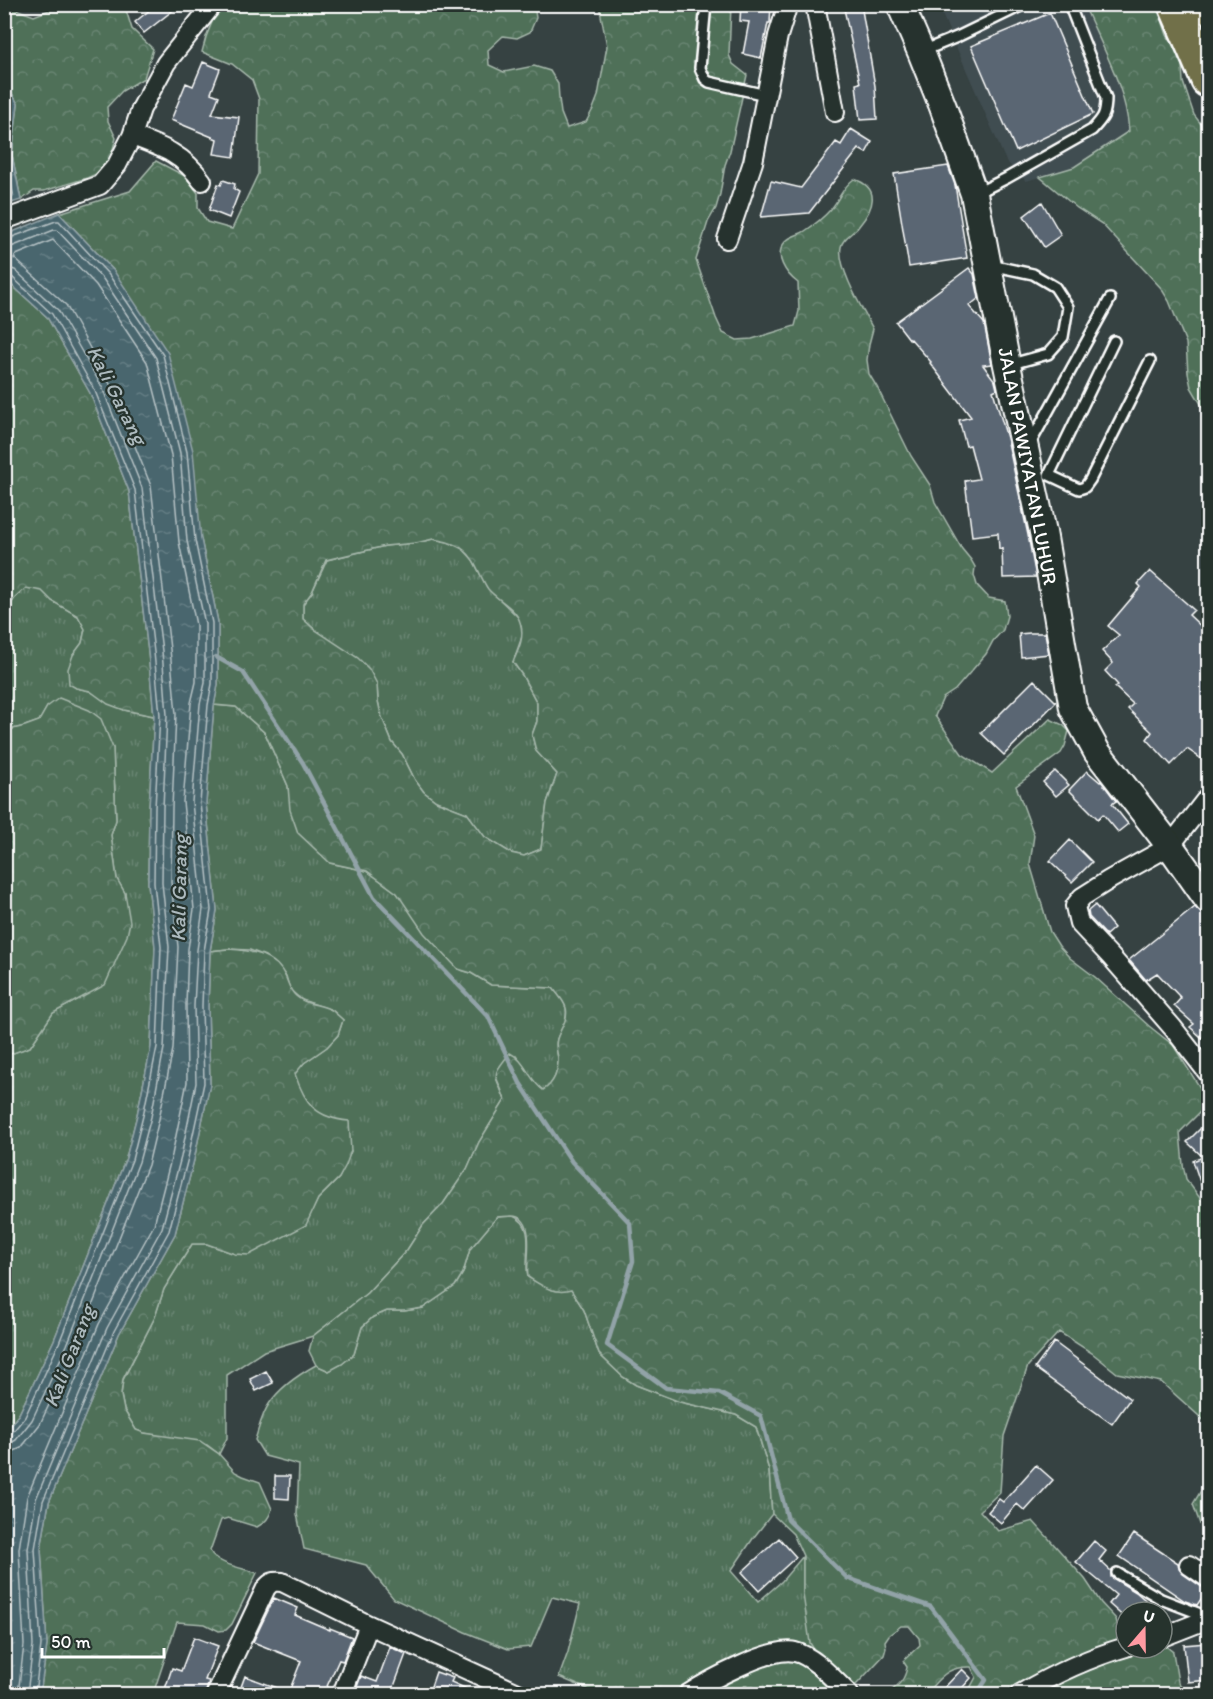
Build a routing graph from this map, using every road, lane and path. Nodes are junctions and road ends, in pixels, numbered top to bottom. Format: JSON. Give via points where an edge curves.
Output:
{"nodes":[{"id":1,"x":213,"y":4,"type":"edge"},
{"id":2,"x":706,"y":4,"type":"edge"},
{"id":3,"x":788,"y":4,"type":"edge"},
{"id":4,"x":815,"y":4,"type":"edge"},
{"id":5,"x":900,"y":4,"type":"edge"},
{"id":6,"x":1025,"y":4,"type":"edge"},
{"id":7,"x":1069,"y":4,"type":"edge"},
{"id":8,"x":1175,"y":4,"type":"edge"},
{"id":9,"x":921,"y":51,"type":"junction"},
{"id":10,"x":1209,"y":80,"type":"edge"},
{"id":11,"x":766,"y":95,"type":"junction"},
{"id":12,"x":835,"y":112,"type":"dead end"},
{"id":13,"x":132,"y":136,"type":"junction"},
{"id":14,"x":202,"y":181,"type":"dead end"},
{"id":15,"x":975,"y":194,"type":"junction"},
{"id":16,"x":4,"y":220,"type":"edge"},
{"id":17,"x":727,"y":239,"type":"dead end"},
{"id":18,"x":988,"y":265,"type":"junction"},
{"id":19,"x":1110,"y":298,"type":"dead end"},
{"id":20,"x":1114,"y":341,"type":"dead end"},
{"id":21,"x":1150,"y":361,"type":"dead end"},
{"id":22,"x":1007,"y":365,"type":"junction"},
{"id":23,"x":1026,"y":451,"type":"junction"},
{"id":24,"x":1040,"y":477,"type":"junction"},
{"id":25,"x":1209,"y":797,"type":"edge"},
{"id":26,"x":1170,"y":846,"type":"junction"},
{"id":27,"x":1209,"y":900,"type":"edge"},
{"id":28,"x":1209,"y":1073,"type":"edge"},
{"id":29,"x":1190,"y":1565,"type":"dead end"},
{"id":30,"x":1117,"y":1573,"type":"dead end"},
{"id":31,"x":1209,"y":1578,"type":"edge"},
{"id":32,"x":1209,"y":1618,"type":"edge"},
{"id":33,"x":369,"y":1625,"type":"junction"},
{"id":34,"x":1174,"y":1632,"type":"edge"},
{"id":35,"x":1114,"y":1651,"type":"edge"},
{"id":36,"x":216,"y":1695,"type":"edge"},
{"id":37,"x":342,"y":1695,"type":"edge"},
{"id":38,"x":520,"y":1695,"type":"edge"},
{"id":39,"x":688,"y":1695,"type":"edge"},
{"id":40,"x":849,"y":1695,"type":"edge"},
{"id":41,"x":1020,"y":1695,"type":"edge"}],
"edges":[{"from":1,"to":13,"type":"street","via":[[166,63],[141,109]]},
{"from":2,"to":11,"type":"lane","via":[[700,68],[705,79]]},
{"from":3,"to":11,"type":"street"},
{"from":4,"to":12,"type":"street"},
{"from":5,"to":9,"type":"main road","name":"JALAN PAWIYATAN LUHUR"},
{"from":6,"to":9,"type":"lane"},
{"from":7,"to":15,"type":"lane","via":[[1106,98],[1106,112],[1092,130]]},
{"from":8,"to":10,"type":"highway"},
{"from":9,"to":15,"type":"main road","name":"JALAN PAWIYATAN LUHUR"},
{"from":11,"to":17,"type":"street","via":[[753,162]]},
{"from":13,"to":14,"type":"street","via":[[181,158]]},
{"from":13,"to":16,"type":"street","via":[[117,165],[100,184]]},
{"from":15,"to":18,"type":"main road","name":"JALAN PAWIYATAN LUHUR"},
{"from":18,"to":22,"type":"main road","name":"JALAN PAWIYATAN LUHUR"},
{"from":18,"to":22,"type":"lane","via":[[1033,274],[1055,287],[1068,307],[1063,337],[1048,354]]},
{"from":19,"to":23,"type":"lane"},
{"from":20,"to":24,"type":"lane"},
{"from":21,"to":24,"type":"lane","via":[[1085,487],[1079,489]]},
{"from":22,"to":23,"type":"main road","name":"JALAN PAWIYATAN LUHUR"},
{"from":23,"to":24,"type":"main road","name":"JALAN PAWIYATAN LUHUR"},
{"from":24,"to":26,"type":"main road","name":"JALAN PAWIYATAN LUHUR","via":[[1043,532],[1072,708],[1096,752]]},
{"from":25,"to":26,"type":"street"},
{"from":26,"to":27,"type":"main road","name":"JALAN PAWIYATAN LUHUR"},
{"from":26,"to":28,"type":"street","via":[[1082,897],[1076,914],[1079,923]]},
{"from":29,"to":31,"type":"street"},
{"from":30,"to":32,"type":"lane","via":[[1161,1599]]},
{"from":32,"to":34,"type":"street"},
{"from":33,"to":36,"type":"street","via":[[275,1581],[266,1588]]},
{"from":33,"to":37,"type":"street"},
{"from":33,"to":38,"type":"street"},
{"from":35,"to":41,"type":"street","via":[[1076,1665]]},
{"from":39,"to":40,"type":"street","via":[[713,1679],[785,1651],[805,1656]]}]}
